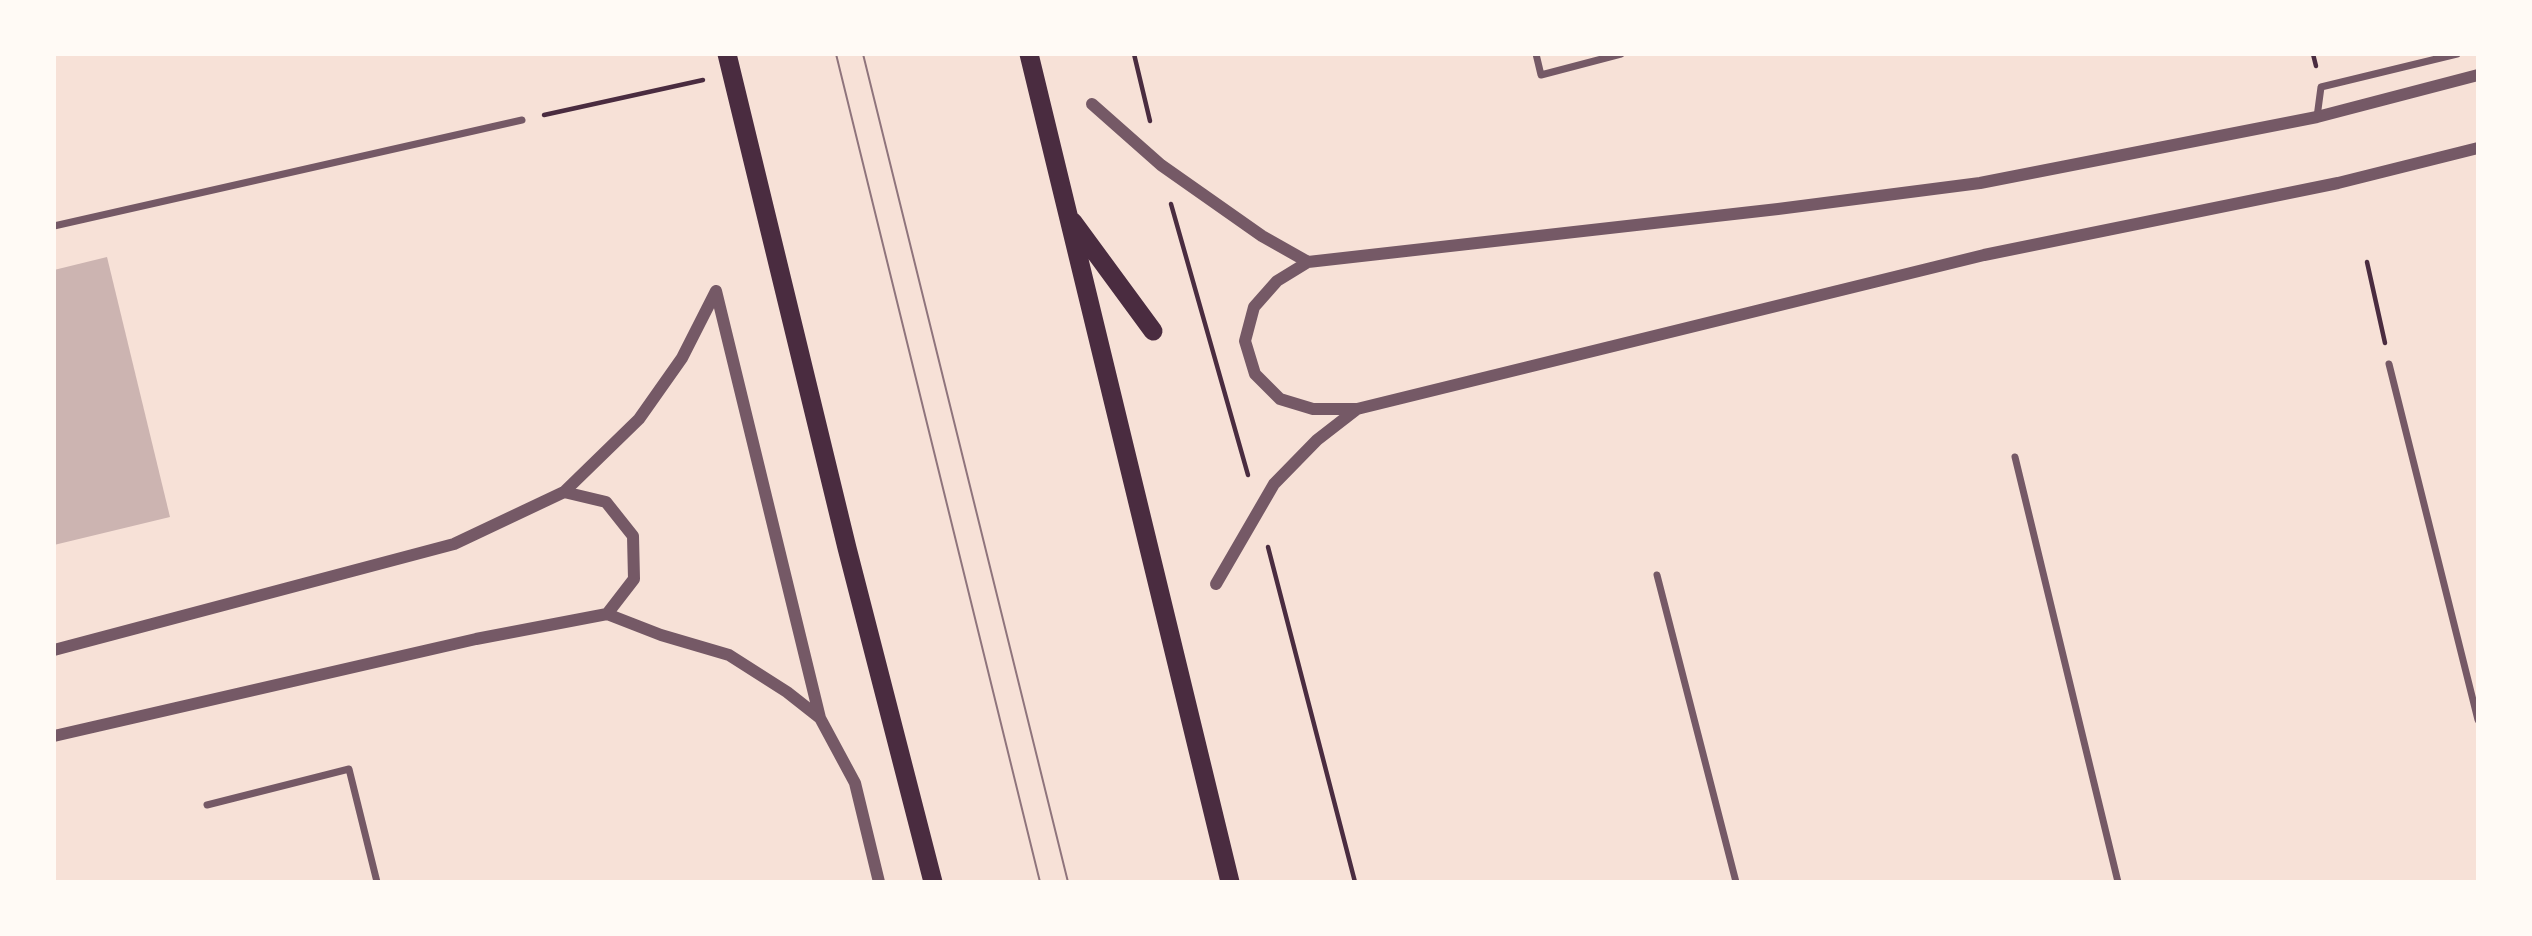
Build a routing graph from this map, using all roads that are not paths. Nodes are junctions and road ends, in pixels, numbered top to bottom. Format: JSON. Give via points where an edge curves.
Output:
{"nodes":[{"id":1,"x":727,"y":54,"type":"edge"},
{"id":2,"x":1029,"y":54,"type":"edge"},
{"id":3,"x":1536,"y":54,"type":"edge"},
{"id":4,"x":1621,"y":54,"type":"edge"},
{"id":5,"x":2457,"y":54,"type":"edge"},
{"id":6,"x":2478,"y":75,"type":"edge"},
{"id":7,"x":1092,"y":104,"type":"dead end"},
{"id":8,"x":2316,"y":117,"type":"junction"},
{"id":9,"x":522,"y":120,"type":"road end"},
{"id":10,"x":2478,"y":148,"type":"edge"},
{"id":11,"x":1068,"y":214,"type":"junction"},
{"id":12,"x":54,"y":226,"type":"edge"},
{"id":13,"x":1308,"y":262,"type":"junction"},
{"id":14,"x":1153,"y":331,"type":"dead end"},
{"id":15,"x":2389,"y":364,"type":"road end"},
{"id":16,"x":1357,"y":409,"type":"junction"},
{"id":17,"x":2015,"y":457,"type":"dead end"},
{"id":18,"x":564,"y":492,"type":"junction"},
{"id":19,"x":1657,"y":575,"type":"dead end"},
{"id":20,"x":1216,"y":584,"type":"dead end"},
{"id":21,"x":607,"y":614,"type":"junction"},
{"id":22,"x":54,"y":650,"type":"edge"},
{"id":23,"x":820,"y":718,"type":"junction"},
{"id":24,"x":2478,"y":720,"type":"edge"},
{"id":25,"x":54,"y":736,"type":"edge"},
{"id":26,"x":207,"y":805,"type":"dead end"},
{"id":27,"x":377,"y":882,"type":"edge"},
{"id":28,"x":879,"y":882,"type":"edge"},
{"id":29,"x":933,"y":882,"type":"edge"},
{"id":30,"x":1230,"y":882,"type":"edge"},
{"id":31,"x":1736,"y":882,"type":"edge"},
{"id":32,"x":2118,"y":882,"type":"edge"}],
"edges":[{"from":1,"to":29,"type":"highway"},
{"from":2,"to":11,"type":"highway"},
{"from":3,"to":4,"type":"street","via":[[1541,75]]},
{"from":5,"to":8,"type":"street","via":[[2321,87]]},
{"from":6,"to":8,"type":"street"},
{"from":7,"to":13,"type":"street","via":[[1161,165],[1262,236]]},
{"from":8,"to":13,"type":"street","via":[[1980,183]]},
{"from":9,"to":12,"type":"street"},
{"from":10,"to":16,"type":"street","via":[[2338,183],[1984,255]]},
{"from":11,"to":14,"type":"highway"},
{"from":11,"to":30,"type":"highway"},
{"from":13,"to":16,"type":"street","via":[[1276,281],[1254,307],[1245,341],[1255,374],[1280,399],[1313,409]]},
{"from":15,"to":24,"type":"street"},
{"from":16,"to":20,"type":"street","via":[[1317,440],[1274,484]]},
{"from":17,"to":32,"type":"street"},
{"from":18,"to":21,"type":"street","via":[[606,502],[633,536],[634,579]]},
{"from":18,"to":22,"type":"street","via":[[454,544]]},
{"from":18,"to":23,"type":"street","via":[[639,419],[682,358],[716,291]]},
{"from":19,"to":31,"type":"street"},
{"from":21,"to":23,"type":"street","via":[[729,655]]},
{"from":21,"to":25,"type":"street","via":[[476,639]]},
{"from":23,"to":28,"type":"street","via":[[855,783]]},
{"from":26,"to":27,"type":"street","via":[[349,769]]}]}
